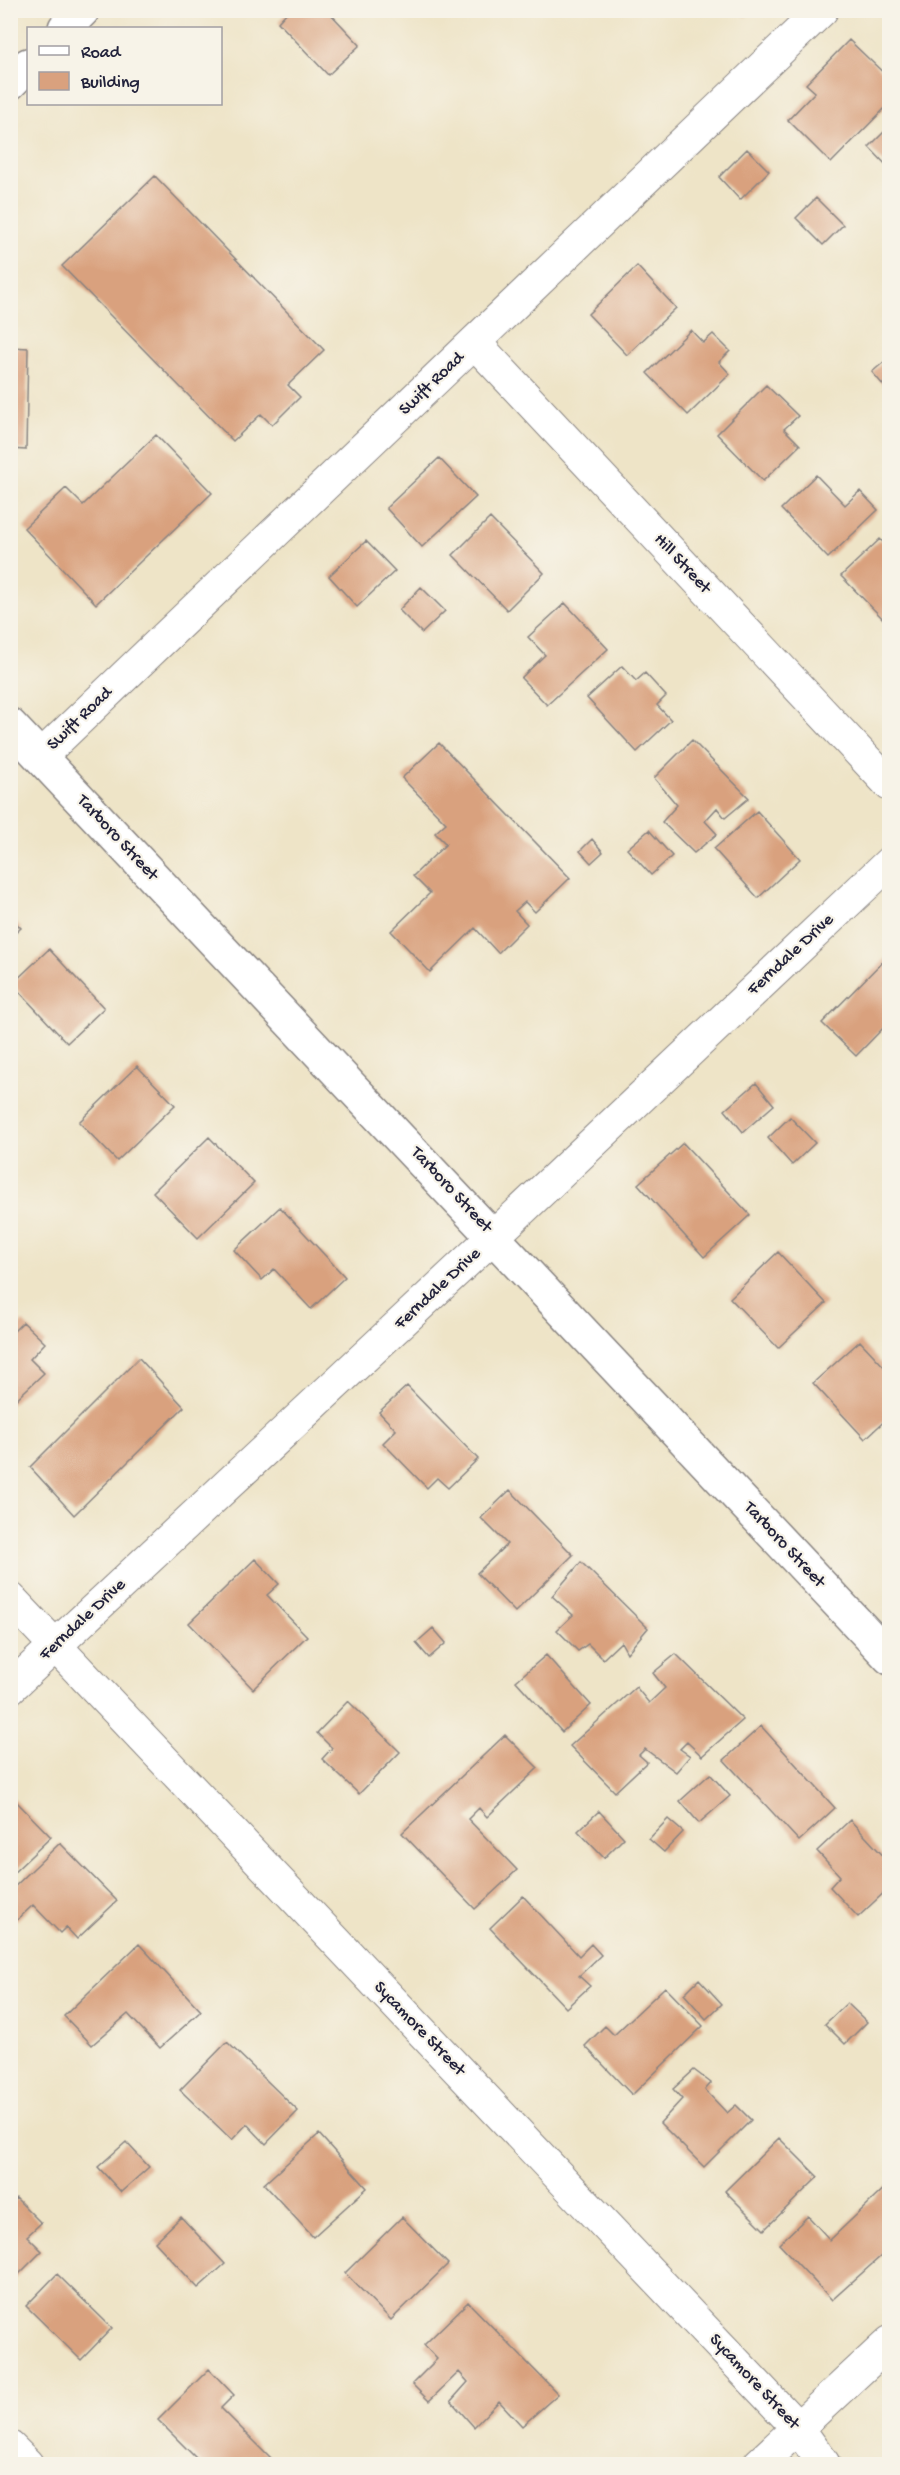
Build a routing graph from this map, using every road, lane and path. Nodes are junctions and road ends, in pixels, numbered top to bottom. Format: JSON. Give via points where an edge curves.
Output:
{"nodes":[{"id":1,"x":83,"y":10,"type":"edge"},
{"id":2,"x":822,"y":10,"type":"edge"},
{"id":3,"x":66,"y":27,"type":"edge"},
{"id":4,"x":27,"y":66,"type":"edge"},
{"id":5,"x":10,"y":83,"type":"edge"},
{"id":6,"x":475,"y":343,"type":"junction"},
{"id":7,"x":10,"y":725,"type":"edge"},
{"id":8,"x":40,"y":757,"type":"junction"},
{"id":9,"x":890,"y":784,"type":"edge"},
{"id":10,"x":890,"y":862,"type":"edge"},
{"id":11,"x":494,"y":1236,"type":"junction"},
{"id":12,"x":10,"y":1598,"type":"edge"},
{"id":13,"x":55,"y":1646,"type":"junction"},
{"id":14,"x":890,"y":1658,"type":"edge"},
{"id":15,"x":10,"y":1688,"type":"edge"},
{"id":16,"x":890,"y":2342,"type":"edge"},
{"id":17,"x":798,"y":2428,"type":"junction"},
{"id":18,"x":10,"y":2447,"type":"edge"},
{"id":19,"x":27,"y":2464,"type":"edge"},
{"id":20,"x":759,"y":2464,"type":"edge"},
{"id":21,"x":824,"y":2464,"type":"edge"}],
"edges":[{"from":1,"to":3,"type":"street"},
{"from":2,"to":6,"type":"street","name":"Swift Road"},
{"from":4,"to":5,"type":"street"},
{"from":6,"to":8,"type":"street","name":"Swift Road"},
{"from":6,"to":9,"type":"street","name":"Hill Street"},
{"from":7,"to":8,"type":"street","name":"Tarboro Street"},
{"from":8,"to":11,"type":"street","name":"Tarboro Street"},
{"from":10,"to":11,"type":"street","name":"Ferndale Drive"},
{"from":11,"to":13,"type":"street","name":"Ferndale Drive"},
{"from":11,"to":14,"type":"street","name":"Tarboro Street"},
{"from":12,"to":13,"type":"street","name":"Sycamore Street"},
{"from":13,"to":15,"type":"street","name":"Ferndale Drive"},
{"from":13,"to":17,"type":"street","name":"Sycamore Street"},
{"from":16,"to":17,"type":"street"},
{"from":17,"to":20,"type":"street"},
{"from":17,"to":21,"type":"street","name":"Sycamore Street"},
{"from":18,"to":19,"type":"street"}]}
